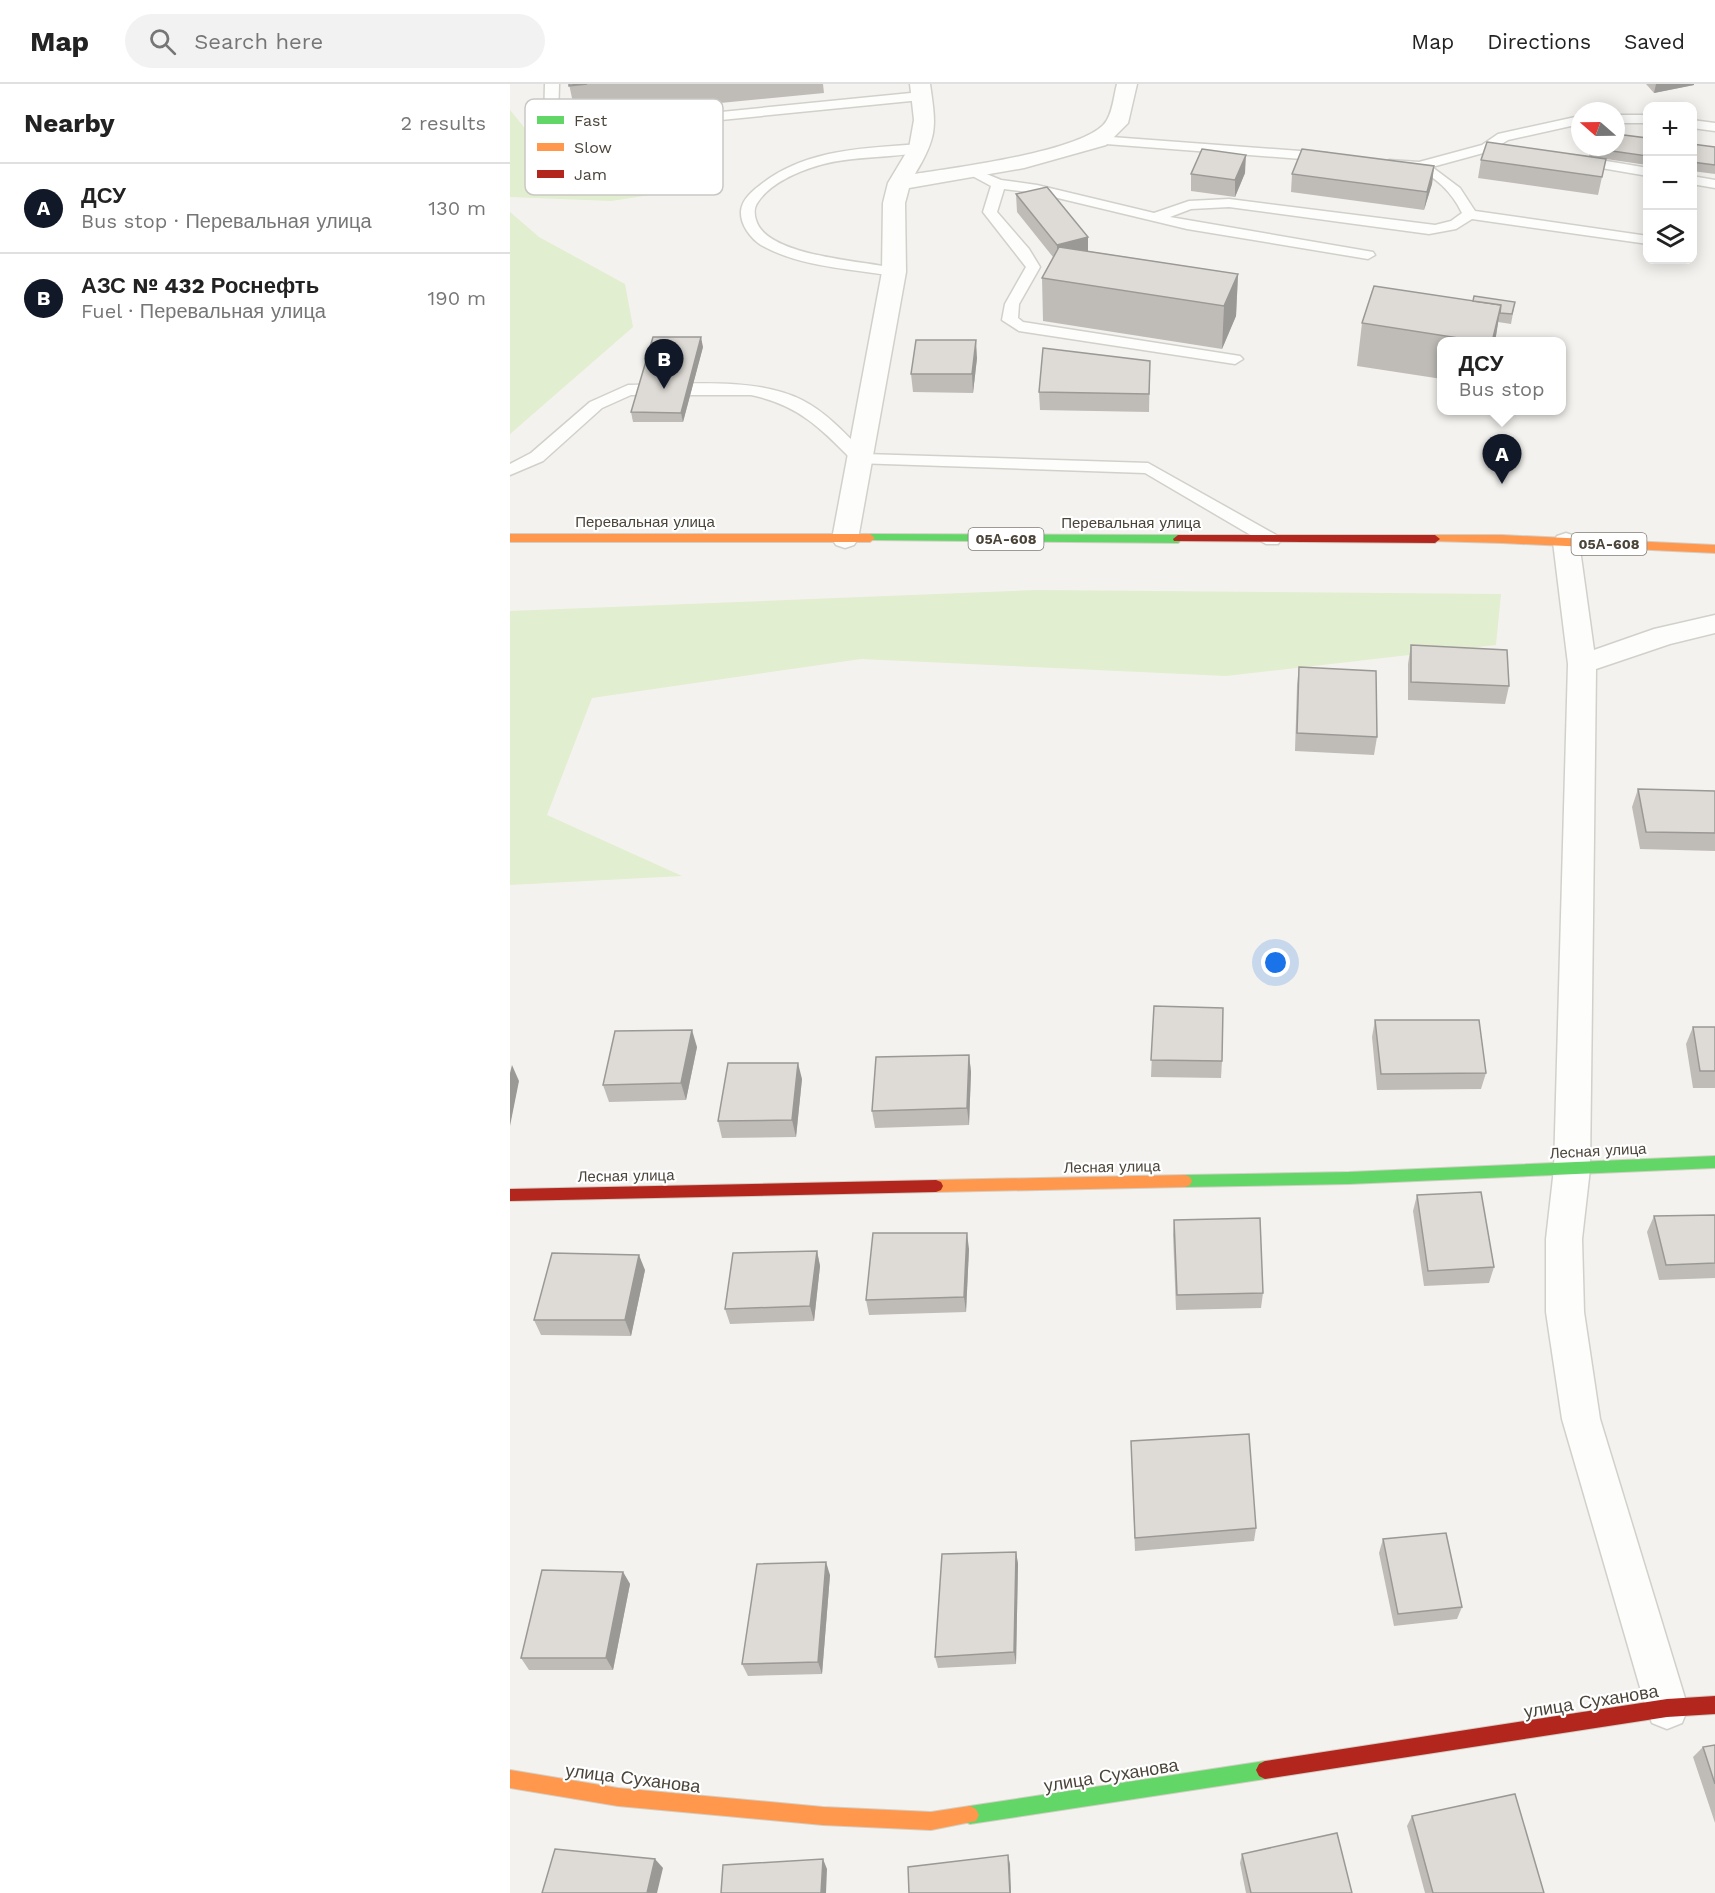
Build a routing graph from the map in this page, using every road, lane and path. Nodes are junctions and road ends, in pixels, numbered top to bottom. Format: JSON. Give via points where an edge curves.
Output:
{"nodes":[{"id":1,"x":552,"y":84,"type":"edge"},
{"id":2,"x":1127,"y":84,"type":"edge"},
{"id":3,"x":920,"y":90,"type":"edge"},
{"id":4,"x":552,"y":99,"type":"edge"},
{"id":5,"x":723,"y":113,"type":"edge"},
{"id":6,"x":1625,"y":119,"type":"edge"},
{"id":7,"x":1643,"y":119,"type":"edge"},
{"id":8,"x":1571,"y":122,"type":"edge"},
{"id":9,"x":1697,"y":125,"type":"edge"},
{"id":10,"x":1715,"y":127,"type":"edge"},
{"id":11,"x":1098,"y":140,"type":"junction"},
{"id":12,"x":920,"y":148,"type":"junction"},
{"id":13,"x":1487,"y":148,"type":"junction"},
{"id":14,"x":1532,"y":154,"type":"edge"},
{"id":15,"x":1565,"y":158,"type":"edge"},
{"id":16,"x":1347,"y":159,"type":"edge"},
{"id":17,"x":1380,"y":162,"type":"edge"},
{"id":18,"x":1419,"y":166,"type":"junction"},
{"id":19,"x":1643,"y":171,"type":"edge"},
{"id":20,"x":972,"y":172,"type":"junction"},
{"id":21,"x":1697,"y":181,"type":"edge"},
{"id":22,"x":899,"y":183,"type":"junction"},
{"id":23,"x":998,"y":184,"type":"junction"},
{"id":24,"x":1715,"y":184,"type":"edge"},
{"id":25,"x":1469,"y":214,"type":"junction"},
{"id":26,"x":1154,"y":218,"type":"junction"},
{"id":27,"x":1643,"y":239,"type":"edge"},
{"id":28,"x":1368,"y":255,"type":"dead end"},
{"id":29,"x":894,"y":272,"type":"junction"},
{"id":30,"x":1235,"y":359,"type":"dead end"},
{"id":31,"x":861,"y":459,"type":"junction"},
{"id":32,"x":510,"y":470,"type":"edge"},
{"id":33,"x":510,"y":538,"type":"edge"},
{"id":34,"x":845,"y":539,"type":"junction"},
{"id":35,"x":1272,"y":540,"type":"junction"},
{"id":36,"x":1566,"y":542,"type":"junction"},
{"id":37,"x":1715,"y":549,"type":"edge"},
{"id":38,"x":1715,"y":624,"type":"edge"},
{"id":39,"x":1582,"y":664,"type":"junction"},
{"id":40,"x":1715,"y":1162,"type":"edge"},
{"id":41,"x":1572,"y":1169,"type":"junction"},
{"id":42,"x":510,"y":1195,"type":"edge"},
{"id":43,"x":1715,"y":1706,"type":"edge"},
{"id":44,"x":1667,"y":1708,"type":"junction"},
{"id":45,"x":510,"y":1779,"type":"edge"}],
"edges":[{"from":1,"to":4,"type":"lane"},
{"from":2,"to":11,"type":"street","via":[[1117,123]]},
{"from":3,"to":5,"type":"lane"},
{"from":3,"to":12,"type":"street","via":[[925,120]]},
{"from":6,"to":7,"type":"lane"},
{"from":8,"to":13,"type":"lane","via":[[1503,137]]},
{"from":9,"to":10,"type":"lane"},
{"from":11,"to":16,"type":"lane"},
{"from":11,"to":20,"type":"street","via":[[1024,162]]},
{"from":12,"to":22,"type":"street"},
{"from":12,"to":29,"type":"lane","via":[[871,152],[794,169],[765,187],[748,204],[747,218],[752,228],[762,240],[783,250]]},
{"from":13,"to":14,"type":"lane"},
{"from":13,"to":18,"type":"lane"},
{"from":15,"to":19,"type":"lane"},
{"from":17,"to":18,"type":"lane"},
{"from":18,"to":25,"type":"lane","via":[[1448,182]]},
{"from":20,"to":22,"type":"street"},
{"from":20,"to":23,"type":"lane"},
{"from":21,"to":24,"type":"lane"},
{"from":22,"to":29,"type":"street","via":[[894,203]]},
{"from":23,"to":26,"type":"lane","via":[[1037,189]]},
{"from":23,"to":30,"type":"lane","via":[[990,212],[1024,250],[1033,267],[1012,304],[1010,320],[1019,326]]},
{"from":25,"to":26,"type":"lane","via":[[1442,230],[1229,203],[1190,205]]},
{"from":25,"to":27,"type":"lane"},
{"from":26,"to":28,"type":"lane"},
{"from":29,"to":31,"type":"street"},
{"from":31,"to":32,"type":"lane","via":[[798,404],[775,395],[750,390],[628,390],[596,405],[537,457]]},
{"from":31,"to":34,"type":"street"},
{"from":31,"to":35,"type":"lane","via":[[1148,468]]},
{"from":33,"to":34,"type":"main road","name":"Перевальная улица","number":"05А-608"},
{"from":34,"to":35,"type":"main road","name":"Перевальная улица","number":"05А-608"},
{"from":35,"to":36,"type":"main road","name":"Перевальная улица","number":"05А-608"},
{"from":36,"to":37,"type":"main road","name":"Перевальная улица","number":"05А-608"},
{"from":36,"to":39,"type":"street"},
{"from":38,"to":39,"type":"street","via":[[1664,636]]},
{"from":39,"to":41,"type":"street"},
{"from":40,"to":41,"type":"main road","name":"Лесная улица"},
{"from":41,"to":42,"type":"main road","name":"Лесная улица","via":[[1325,1179]]},
{"from":41,"to":44,"type":"street","via":[[1564,1239],[1565,1312],[1581,1419]]},
{"from":43,"to":44,"type":"main road","name":"улица Суханова"},
{"from":44,"to":45,"type":"main road","name":"улица Суханова","via":[[931,1821],[823,1816],[618,1797]]}]}
